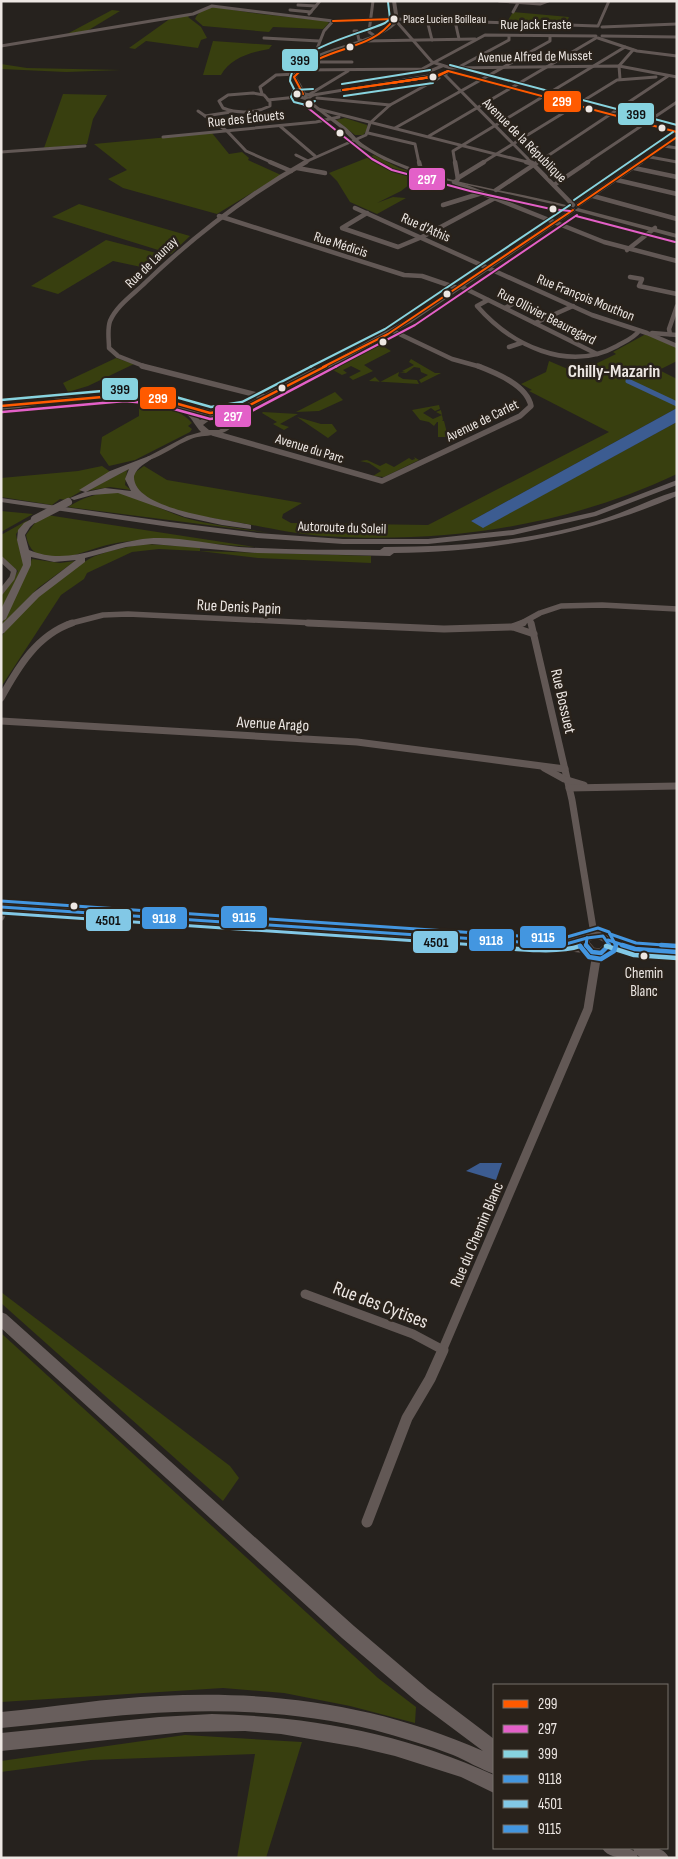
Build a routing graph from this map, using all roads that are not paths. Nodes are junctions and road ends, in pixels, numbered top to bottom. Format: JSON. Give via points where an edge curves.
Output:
{"nodes":[{"id":1,"x":320,"y":1,"type":"edge"},
{"id":2,"x":372,"y":1,"type":"edge"},
{"id":3,"x":393,"y":1,"type":"edge"},
{"id":4,"x":499,"y":1,"type":"edge"},
{"id":5,"x":548,"y":1,"type":"edge"},
{"id":6,"x":608,"y":1,"type":"edge"},
{"id":7,"x":518,"y":3,"type":"junction"},
{"id":8,"x":298,"y":5,"type":"dead end"},
{"id":9,"x":316,"y":6,"type":"junction"},
{"id":10,"x":290,"y":10,"type":"dead end"},
{"id":11,"x":311,"y":12,"type":"junction"},
{"id":12,"x":512,"y":12,"type":"dead end"},
{"id":13,"x":306,"y":18,"type":"junction"},
{"id":14,"x":371,"y":18,"type":"junction"},
{"id":15,"x":333,"y":20,"type":"junction"},
{"id":16,"x":396,"y":20,"type":"junction"},
{"id":17,"x":427,"y":20,"type":"junction"},
{"id":18,"x":455,"y":21,"type":"junction"},
{"id":19,"x":677,"y":24,"type":"edge"},
{"id":20,"x":599,"y":26,"type":"junction"},
{"id":21,"x":354,"y":31,"type":"dead end"},
{"id":22,"x":375,"y":36,"type":"junction"},
{"id":23,"x":509,"y":36,"type":"junction"},
{"id":24,"x":550,"y":36,"type":"junction"},
{"id":25,"x":598,"y":37,"type":"junction"},
{"id":26,"x":677,"y":37,"type":"edge"},
{"id":27,"x":264,"y":38,"type":"dead end"},
{"id":28,"x":459,"y":39,"type":"junction"},
{"id":29,"x":432,"y":40,"type":"junction"},
{"id":30,"x":477,"y":40,"type":"junction"},
{"id":31,"x":319,"y":41,"type":"junction"},
{"id":32,"x":361,"y":41,"type":"junction"},
{"id":33,"x":414,"y":41,"type":"junction"},
{"id":34,"x":1,"y":46,"type":"edge"},
{"id":35,"x":625,"y":47,"type":"junction"},
{"id":36,"x":633,"y":50,"type":"junction"},
{"id":37,"x":317,"y":56,"type":"junction"},
{"id":38,"x":677,"y":56,"type":"edge"},
{"id":39,"x":308,"y":62,"type":"junction"},
{"id":40,"x":352,"y":62,"type":"dead end"},
{"id":41,"x":434,"y":63,"type":"junction"},
{"id":42,"x":442,"y":66,"type":"junction"},
{"id":43,"x":619,"y":66,"type":"junction"},
{"id":44,"x":546,"y":67,"type":"junction"},
{"id":45,"x":592,"y":67,"type":"junction"},
{"id":46,"x":457,"y":68,"type":"junction"},
{"id":47,"x":501,"y":68,"type":"junction"},
{"id":48,"x":350,"y":70,"type":"junction"},
{"id":49,"x":297,"y":72,"type":"junction"},
{"id":50,"x":446,"y":73,"type":"junction"},
{"id":51,"x":668,"y":76,"type":"junction"},
{"id":52,"x":677,"y":78,"type":"edge"},
{"id":53,"x":620,"y":79,"type":"junction"},
{"id":54,"x":480,"y":80,"type":"junction"},
{"id":55,"x":511,"y":88,"type":"junction"},
{"id":56,"x":460,"y":91,"type":"junction"},
{"id":57,"x":262,"y":94,"type":"junction"},
{"id":58,"x":303,"y":94,"type":"junction"},
{"id":59,"x":311,"y":97,"type":"junction"},
{"id":60,"x":543,"y":97,"type":"junction"},
{"id":61,"x":297,"y":98,"type":"junction"},
{"id":62,"x":268,"y":100,"type":"junction"},
{"id":63,"x":677,"y":102,"type":"edge"},
{"id":64,"x":390,"y":105,"type":"junction"},
{"id":65,"x":576,"y":105,"type":"junction"},
{"id":66,"x":477,"y":108,"type":"junction"},
{"id":67,"x":318,"y":109,"type":"junction"},
{"id":68,"x":198,"y":111,"type":"dead end"},
{"id":69,"x":231,"y":112,"type":"junction"},
{"id":70,"x":609,"y":114,"type":"junction"},
{"id":71,"x":205,"y":116,"type":"junction"},
{"id":72,"x":342,"y":116,"type":"junction"},
{"id":73,"x":331,"y":119,"type":"junction"},
{"id":74,"x":370,"y":123,"type":"junction"},
{"id":75,"x":644,"y":124,"type":"junction"},
{"id":76,"x":280,"y":126,"type":"junction"},
{"id":77,"x":340,"y":126,"type":"junction"},
{"id":78,"x":495,"y":126,"type":"junction"},
{"id":79,"x":395,"y":128,"type":"junction"},
{"id":80,"x":227,"y":130,"type":"junction"},
{"id":81,"x":677,"y":132,"type":"edge"},
{"id":82,"x":368,"y":133,"type":"junction"},
{"id":83,"x":429,"y":136,"type":"junction"},
{"id":84,"x":163,"y":137,"type":"dead end"},
{"id":85,"x":356,"y":138,"type":"junction"},
{"id":86,"x":677,"y":138,"type":"edge"},
{"id":87,"x":514,"y":144,"type":"junction"},
{"id":88,"x":463,"y":145,"type":"junction"},
{"id":89,"x":85,"y":146,"type":"dead end"},
{"id":90,"x":664,"y":146,"type":"junction"},
{"id":91,"x":677,"y":148,"type":"edge"},
{"id":92,"x":1,"y":152,"type":"edge"},
{"id":93,"x":296,"y":155,"type":"dead end"},
{"id":94,"x":498,"y":155,"type":"junction"},
{"id":95,"x":315,"y":156,"type":"junction"},
{"id":96,"x":650,"y":157,"type":"junction"},
{"id":97,"x":308,"y":161,"type":"junction"},
{"id":98,"x":677,"y":162,"type":"edge"},
{"id":99,"x":394,"y":164,"type":"junction"},
{"id":100,"x":534,"y":164,"type":"junction"},
{"id":101,"x":298,"y":168,"type":"junction"},
{"id":102,"x":634,"y":168,"type":"junction"},
{"id":103,"x":408,"y":169,"type":"junction"},
{"id":104,"x":291,"y":171,"type":"junction"},
{"id":105,"x":419,"y":171,"type":"junction"},
{"id":106,"x":325,"y":173,"type":"dead end"},
{"id":107,"x":425,"y":175,"type":"junction"},
{"id":108,"x":434,"y":176,"type":"junction"},
{"id":109,"x":677,"y":177,"type":"edge"},
{"id":110,"x":457,"y":180,"type":"junction"},
{"id":111,"x":617,"y":180,"type":"junction"},
{"id":112,"x":554,"y":186,"type":"junction"},
{"id":113,"x":496,"y":190,"type":"junction"},
{"id":114,"x":482,"y":193,"type":"junction"},
{"id":115,"x":677,"y":194,"type":"edge"},
{"id":116,"x":593,"y":196,"type":"junction"},
{"id":117,"x":495,"y":198,"type":"junction"},
{"id":118,"x":443,"y":205,"type":"dead end"},
{"id":119,"x":574,"y":207,"type":"junction"},
{"id":120,"x":355,"y":208,"type":"dead end"},
{"id":121,"x":367,"y":213,"type":"junction"},
{"id":122,"x":219,"y":216,"type":"junction"},
{"id":123,"x":677,"y":219,"type":"edge"},
{"id":124,"x":554,"y":222,"type":"junction"},
{"id":125,"x":654,"y":229,"type":"junction"},
{"id":126,"x":677,"y":235,"type":"edge"},
{"id":127,"x":422,"y":237,"type":"junction"},
{"id":128,"x":627,"y":250,"type":"junction"},
{"id":129,"x":677,"y":261,"type":"edge"},
{"id":130,"x":488,"y":267,"type":"junction"},
{"id":131,"x":630,"y":277,"type":"dead end"},
{"id":132,"x":459,"y":287,"type":"junction"},
{"id":133,"x":677,"y":294,"type":"edge"},
{"id":134,"x":488,"y":300,"type":"junction"},
{"id":135,"x":518,"y":301,"type":"dead end"},
{"id":136,"x":573,"y":306,"type":"junction"},
{"id":137,"x":677,"y":306,"type":"edge"},
{"id":138,"x":505,"y":308,"type":"junction"},
{"id":139,"x":535,"y":323,"type":"junction"},
{"id":140,"x":393,"y":331,"type":"junction"},
{"id":141,"x":639,"y":331,"type":"junction"},
{"id":142,"x":376,"y":332,"type":"dead end"},
{"id":143,"x":647,"y":333,"type":"junction"},
{"id":144,"x":670,"y":334,"type":"junction"},
{"id":145,"x":384,"y":335,"type":"junction"},
{"id":146,"x":677,"y":335,"type":"edge"},
{"id":147,"x":521,"y":343,"type":"junction"},
{"id":148,"x":677,"y":346,"type":"edge"},
{"id":149,"x":509,"y":347,"type":"dead end"},
{"id":150,"x":597,"y":354,"type":"junction"},
{"id":151,"x":265,"y":397,"type":"junction"},
{"id":152,"x":1,"y":406,"type":"edge"},
{"id":153,"x":184,"y":407,"type":"junction"},
{"id":154,"x":242,"y":408,"type":"junction"},
{"id":155,"x":1,"y":410,"type":"edge"},
{"id":156,"x":217,"y":417,"type":"junction"},
{"id":157,"x":200,"y":424,"type":"junction"},
{"id":158,"x":229,"y":424,"type":"junction"},
{"id":159,"x":210,"y":432,"type":"junction"},
{"id":160,"x":189,"y":437,"type":"junction"},
{"id":161,"x":238,"y":439,"type":"junction"},
{"id":162,"x":149,"y":458,"type":"junction"},
{"id":163,"x":375,"y":480,"type":"joint"},
{"id":164,"x":677,"y":482,"type":"edge"},
{"id":165,"x":677,"y":492,"type":"edge"},
{"id":166,"x":139,"y":496,"type":"junction"},
{"id":167,"x":1,"y":500,"type":"edge"},
{"id":168,"x":71,"y":500,"type":"junction"},
{"id":169,"x":1,"y":506,"type":"edge"},
{"id":170,"x":348,"y":542,"type":"junction"},
{"id":171,"x":101,"y":550,"type":"junction"},
{"id":172,"x":399,"y":550,"type":"junction"},
{"id":173,"x":26,"y":552,"type":"junction"},
{"id":174,"x":1,"y":559,"type":"edge"},
{"id":175,"x":1,"y":592,"type":"edge"},
{"id":176,"x":677,"y":609,"type":"edge"},
{"id":177,"x":1,"y":619,"type":"edge"},
{"id":178,"x":530,"y":620,"type":"junction"},
{"id":179,"x":512,"y":626,"type":"junction"},
{"id":180,"x":1,"y":631,"type":"edge"},
{"id":181,"x":534,"y":634,"type":"junction"},
{"id":182,"x":1,"y":698,"type":"edge"},
{"id":183,"x":1,"y":721,"type":"edge"},
{"id":184,"x":542,"y":767,"type":"junction"},
{"id":185,"x":565,"y":768,"type":"junction"},
{"id":186,"x":568,"y":784,"type":"junction"},
{"id":187,"x":677,"y":786,"type":"edge"},
{"id":188,"x":3,"y":907,"type":"edge"},
{"id":189,"x":1,"y":918,"type":"edge"},
{"id":190,"x":590,"y":935,"type":"junction"},
{"id":191,"x":608,"y":940,"type":"junction"},
{"id":192,"x":534,"y":943,"type":"junction"},
{"id":193,"x":608,"y":949,"type":"junction"},
{"id":194,"x":635,"y":949,"type":"junction"},
{"id":195,"x":593,"y":951,"type":"junction"},
{"id":196,"x":677,"y":952,"type":"edge"},
{"id":197,"x":305,"y":1294,"type":"dead end"},
{"id":198,"x":1,"y":1319,"type":"edge"},
{"id":199,"x":443,"y":1350,"type":"junction"},
{"id":200,"x":367,"y":1522,"type":"dead end"},
{"id":201,"x":1,"y":1720,"type":"edge"},
{"id":202,"x":1,"y":1742,"type":"edge"},
{"id":203,"x":493,"y":1748,"type":"edge"},
{"id":204,"x":493,"y":1765,"type":"edge"},
{"id":205,"x":493,"y":1784,"type":"edge"},
{"id":206,"x":613,"y":1849,"type":"edge"},
{"id":207,"x":644,"y":1849,"type":"edge"},
{"id":208,"x":628,"y":1858,"type":"edge"},
{"id":209,"x":660,"y":1858,"type":"edge"}],
"edges":[{"from":1,"to":9,"type":"street"},
{"from":2,"to":14,"type":"street"},
{"from":3,"to":16,"type":"main road"},
{"from":4,"to":7,"type":"street"},
{"from":5,"to":7,"type":"street"},
{"from":6,"to":20,"type":"street"},
{"from":7,"to":12,"type":"street"},
{"from":8,"to":9,"type":"street"},
{"from":9,"to":11,"type":"street"},
{"from":10,"to":11,"type":"street"},
{"from":11,"to":13,"type":"street"},
{"from":13,"to":15,"type":"street"},
{"from":13,"to":34,"type":"street","via":[[215,6],[193,14]]},
{"from":14,"to":15,"type":"street"},
{"from":14,"to":16,"type":"street"},
{"from":14,"to":22,"type":"street","via":[[369,32]]},
{"from":15,"to":31,"type":"street"},
{"from":16,"to":17,"type":"street"},
{"from":16,"to":22,"type":"main road"},
{"from":16,"to":33,"type":"street"},
{"from":17,"to":18,"type":"street"},
{"from":17,"to":29,"type":"street"},
{"from":18,"to":20,"type":"street"},
{"from":18,"to":28,"type":"street"},
{"from":19,"to":20,"type":"street"},
{"from":20,"to":25,"type":"street"},
{"from":21,"to":32,"type":"street"},
{"from":22,"to":32,"type":"main road"},
{"from":23,"to":24,"type":"street","name":"Rue Jack Eraste"},
{"from":23,"to":30,"type":"street","name":"Rue Jack Eraste","via":[[485,35]]},
{"from":23,"to":46,"type":"street","via":[[509,40]]},
{"from":24,"to":25,"type":"street","name":"Rue Jack Eraste"},
{"from":24,"to":47,"type":"street","via":[[550,40]]},
{"from":25,"to":26,"type":"street","name":"Rue Jack Eraste"},
{"from":25,"to":35,"type":"street"},
{"from":25,"to":44,"type":"street"},
{"from":27,"to":31,"type":"street"},
{"from":28,"to":29,"type":"street"},
{"from":28,"to":30,"type":"street"},
{"from":29,"to":33,"type":"street"},
{"from":30,"to":41,"type":"street"},
{"from":31,"to":37,"type":"street","via":[[314,54]]},
{"from":32,"to":33,"type":"street"},
{"from":32,"to":37,"type":"main road"},
{"from":33,"to":41,"type":"street"},
{"from":35,"to":36,"type":"street"},
{"from":35,"to":45,"type":"street"},
{"from":36,"to":38,"type":"street"},
{"from":36,"to":43,"type":"street"},
{"from":37,"to":39,"type":"main road"},
{"from":39,"to":40,"type":"street"},
{"from":39,"to":49,"type":"main road"},
{"from":41,"to":42,"type":"street"},
{"from":41,"to":48,"type":"street","via":[[422,69]]},
{"from":42,"to":50,"type":"street"},
{"from":42,"to":50,"type":"street","via":[[431,70]]},
{"from":43,"to":45,"type":"street","name":"Avenue Alfred de Musset"},
{"from":43,"to":51,"type":"street","name":"Avenue Alfred de Musset"},
{"from":43,"to":53,"type":"street"},
{"from":44,"to":45,"type":"street","name":"Avenue Alfred de Musset"},
{"from":44,"to":47,"type":"street","name":"Avenue Alfred de Musset"},
{"from":44,"to":55,"type":"street"},
{"from":45,"to":60,"type":"street"},
{"from":46,"to":47,"type":"street","name":"Avenue Alfred de Musset"},
{"from":46,"to":50,"type":"street","name":"Avenue Alfred de Musset"},
{"from":47,"to":54,"type":"street"},
{"from":48,"to":49,"type":"street"},
{"from":48,"to":59,"type":"street"},
{"from":49,"to":57,"type":"street","via":[[275,75],[260,87]]},
{"from":49,"to":58,"type":"main road","via":[[296,80]]},
{"from":50,"to":54,"type":"street"},
{"from":50,"to":56,"type":"street","name":"Avenue de la République"},
{"from":50,"to":59,"type":"street"},
{"from":50,"to":64,"type":"street"},
{"from":51,"to":52,"type":"street","name":"Avenue Alfred de Musset"},
{"from":51,"to":53,"type":"street"},
{"from":51,"to":70,"type":"street"},
{"from":53,"to":65,"type":"street"},
{"from":54,"to":55,"type":"street"},
{"from":54,"to":56,"type":"street"},
{"from":55,"to":60,"type":"street"},
{"from":55,"to":66,"type":"street"},
{"from":56,"to":66,"type":"street","name":"Avenue de la République"},
{"from":56,"to":79,"type":"street"},
{"from":57,"to":62,"type":"street"},
{"from":57,"to":69,"type":"street","via":[[221,98],[219,101],[223,108]]},
{"from":58,"to":59,"type":"main road"},
{"from":58,"to":61,"type":"street"},
{"from":59,"to":61,"type":"street"},
{"from":59,"to":64,"type":"street"},
{"from":59,"to":67,"type":"main road"},
{"from":60,"to":65,"type":"street"},
{"from":60,"to":78,"type":"street"},
{"from":61,"to":62,"type":"street"},
{"from":62,"to":69,"type":"street","via":[[270,105],[267,109]]},
{"from":63,"to":75,"type":"street"},
{"from":64,"to":74,"type":"street"},
{"from":65,"to":70,"type":"street"},
{"from":65,"to":87,"type":"street"},
{"from":66,"to":78,"type":"street","name":"Avenue de la République"},
{"from":66,"to":83,"type":"street"},
{"from":67,"to":72,"type":"street"},
{"from":67,"to":73,"type":"main road"},
{"from":68,"to":71,"type":"street"},
{"from":69,"to":71,"type":"street"},
{"from":70,"to":75,"type":"street"},
{"from":70,"to":100,"type":"street"},
{"from":71,"to":80,"type":"street"},
{"from":72,"to":73,"type":"street","name":"Rue des Édouets"},
{"from":72,"to":74,"type":"street"},
{"from":73,"to":76,"type":"street","name":"Rue des Édouets"},
{"from":73,"to":77,"type":"main road"},
{"from":74,"to":79,"type":"street"},
{"from":74,"to":82,"type":"street"},
{"from":75,"to":81,"type":"street"},
{"from":75,"to":112,"type":"street"},
{"from":76,"to":80,"type":"street","name":"Rue des Édouets"},
{"from":76,"to":95,"type":"street"},
{"from":77,"to":85,"type":"main road"},
{"from":77,"to":85,"type":"main road"},
{"from":78,"to":87,"type":"street","name":"Avenue de la République"},
{"from":78,"to":88,"type":"street"},
{"from":79,"to":83,"type":"street"},
{"from":80,"to":84,"type":"street","name":"Rue des Édouets"},
{"from":80,"to":104,"type":"street","via":[[246,151]]},
{"from":82,"to":85,"type":"street","name":"Rue de Launay"},
{"from":82,"to":105,"type":"street","via":[[415,144]]},
{"from":83,"to":88,"type":"street"},
{"from":85,"to":95,"type":"street","name":"Rue de Launay"},
{"from":85,"to":99,"type":"main road"},
{"from":86,"to":90,"type":"street"},
{"from":87,"to":94,"type":"street"},
{"from":87,"to":100,"type":"street","name":"Avenue de la République"},
{"from":88,"to":94,"type":"street"},
{"from":88,"to":110,"type":"street","via":[[452,154]]},
{"from":89,"to":92,"type":"street"},
{"from":90,"to":91,"type":"street"},
{"from":90,"to":96,"type":"street"},
{"from":93,"to":97,"type":"street"},
{"from":94,"to":100,"type":"street"},
{"from":94,"to":110,"type":"street"},
{"from":95,"to":97,"type":"street","name":"Rue de Launay"},
{"from":96,"to":98,"type":"street"},
{"from":96,"to":102,"type":"street"},
{"from":97,"to":101,"type":"street","name":"Rue de Launay"},
{"from":99,"to":103,"type":"main road"},
{"from":99,"to":105,"type":"main road"},
{"from":100,"to":112,"type":"street","name":"Avenue de la République"},
{"from":100,"to":113,"type":"street"},
{"from":101,"to":104,"type":"street","name":"Rue de Launay"},
{"from":101,"to":106,"type":"street"},
{"from":102,"to":109,"type":"street"},
{"from":102,"to":111,"type":"street"},
{"from":103,"to":105,"type":"main road"},
{"from":103,"to":107,"type":"main road"},
{"from":104,"to":122,"type":"street","name":"Rue de Launay"},
{"from":105,"to":108,"type":"main road"},
{"from":107,"to":108,"type":"main road"},
{"from":107,"to":110,"type":"main road"},
{"from":108,"to":110,"type":"main road"},
{"from":110,"to":113,"type":"main road"},
{"from":110,"to":114,"type":"street"},
{"from":111,"to":115,"type":"street"},
{"from":111,"to":116,"type":"street"},
{"from":112,"to":119,"type":"street","name":"Avenue de la République"},
{"from":113,"to":119,"type":"main road"},
{"from":114,"to":117,"type":"street"},
{"from":114,"to":118,"type":"street"},
{"from":116,"to":119,"type":"street"},
{"from":116,"to":123,"type":"street"},
{"from":117,"to":124,"type":"street"},
{"from":117,"to":127,"type":"street"},
{"from":119,"to":124,"type":"street"},
{"from":119,"to":125,"type":"main road"},
{"from":120,"to":121,"type":"street","name":"Rue d'Athis"},
{"from":121,"to":127,"type":"street","name":"Rue d'Athis"},
{"from":121,"to":127,"type":"street","via":[[342,228],[398,247]]},
{"from":122,"to":132,"type":"street","name":"Rue Médicis","via":[[404,276],[422,276]]},
{"from":122,"to":151,"type":"street","name":"Rue de Launay","via":[[176,253],[113,317],[109,325],[109,348],[116,355],[164,373]]},
{"from":124,"to":128,"type":"street"},
{"from":124,"to":130,"type":"street"},
{"from":125,"to":126,"type":"main road"},
{"from":125,"to":128,"type":"street"},
{"from":127,"to":130,"type":"street","name":"Rue d'Athis"},
{"from":128,"to":129,"type":"street"},
{"from":130,"to":132,"type":"street"},
{"from":130,"to":136,"type":"street","name":"Rue François Mouthon"},
{"from":131,"to":133,"type":"street","via":[[642,279],[639,286]]},
{"from":132,"to":134,"type":"street","name":"Rue Ollivier Beauregard"},
{"from":132,"to":140,"type":"street"},
{"from":134,"to":138,"type":"street","name":"Rue Ollivier Beauregard"},
{"from":134,"to":147,"type":"street","via":[[477,306]]},
{"from":135,"to":138,"type":"street"},
{"from":136,"to":139,"type":"street"},
{"from":136,"to":141,"type":"street","name":"Rue François Mouthon"},
{"from":137,"to":144,"type":"street"},
{"from":138,"to":139,"type":"street","name":"Rue Ollivier Beauregard"},
{"from":139,"to":150,"type":"street","name":"Rue Ollivier Beauregard"},
{"from":140,"to":145,"type":"street"},
{"from":140,"to":163,"type":"street","name":"Avenue de Carlet","via":[[454,360],[473,364],[504,378],[526,393],[532,403],[520,416],[388,480]]},
{"from":141,"to":143,"type":"street","name":"Rue François Mouthon"},
{"from":141,"to":150,"type":"street"},
{"from":142,"to":145,"type":"street"},
{"from":143,"to":144,"type":"street"},
{"from":143,"to":148,"type":"street","name":"Rue François Mouthon"},
{"from":144,"to":146,"type":"street"},
{"from":145,"to":151,"type":"street"},
{"from":147,"to":149,"type":"street"},
{"from":147,"to":150,"type":"street","via":[[567,357]]},
{"from":151,"to":154,"type":"street"},
{"from":152,"to":153,"type":"main road","via":[[126,395],[157,398]]},
{"from":153,"to":154,"type":"street","via":[[215,413]]},
{"from":153,"to":156,"type":"main road"},
{"from":154,"to":156,"type":"street"},
{"from":154,"to":158,"type":"street"},
{"from":155,"to":157,"type":"main road","via":[[128,397],[177,407],[193,415]]},
{"from":156,"to":157,"type":"main road"},
{"from":156,"to":158,"type":"main road"},
{"from":157,"to":159,"type":"main road"},
{"from":157,"to":160,"type":"main road"},
{"from":158,"to":159,"type":"main road","via":[[225,430]]},
{"from":158,"to":161,"type":"street"},
{"from":159,"to":160,"type":"main road"},
{"from":159,"to":161,"type":"street","name":"Avenue du Parc"},
{"from":160,"to":162,"type":"main road"},
{"from":161,"to":163,"type":"street","name":"Avenue du Parc"},
{"from":162,"to":166,"type":"highway","via":[[132,469],[128,477],[129,484]]},
{"from":162,"to":168,"type":"highway","via":[[104,478]]},
{"from":164,"to":170,"type":"highway","name":"Autoroute du Soleil","via":[[607,510],[520,531],[427,541]]},
{"from":165,"to":172,"type":"highway","name":"Autoroute du Soleil","via":[[622,514],[544,534],[464,546]]},
{"from":166,"to":168,"type":"highway","via":[[108,489]]},
{"from":166,"to":170,"type":"highway","via":[[199,518]]},
{"from":167,"to":170,"type":"highway","name":"Autoroute du Soleil","via":[[268,537]]},
{"from":168,"to":173,"type":"highway","bridge":true,"via":[[25,527],[21,542]]},
{"from":169,"to":172,"type":"highway","name":"Autoroute du Soleil","via":[[267,544]]},
{"from":171,"to":172,"type":"highway","via":[[148,541],[323,552],[392,553]]},
{"from":171,"to":173,"type":"highway","via":[[60,560],[42,559]]},
{"from":171,"to":180,"type":"highway","via":[[80,560],[45,586]]},
{"from":173,"to":177,"type":"highway","via":[[26,569]]},
{"from":174,"to":175,"type":"street","via":[[14,572]]},
{"from":176,"to":178,"type":"street","name":"Rue Denis Papin","via":[[561,606]]},
{"from":178,"to":179,"type":"street","name":"Rue Denis Papin"},
{"from":178,"to":181,"type":"street","name":"Rue Bossuet"},
{"from":179,"to":181,"type":"street","name":"Rue Denis Papin"},
{"from":179,"to":182,"type":"street","name":"Rue Denis Papin","via":[[411,628],[100,615],[64,625],[45,636],[28,654]]},
{"from":181,"to":185,"type":"street","name":"Rue Bossuet"},
{"from":183,"to":184,"type":"street","name":"Avenue Arago","via":[[357,742]]},
{"from":184,"to":185,"type":"street","name":"Avenue Arago"},
{"from":184,"to":186,"type":"street","name":"Avenue Arago"},
{"from":185,"to":186,"type":"street","name":"Rue Bossuet"},
{"from":186,"to":187,"type":"street","via":[[593,787]]},
{"from":186,"to":190,"type":"street","name":"Rue Bossuet"},
{"from":188,"to":189,"type":"street"},
{"from":188,"to":192,"type":"street"},
{"from":190,"to":191,"type":"street","via":[[602,935]]},
{"from":190,"to":192,"type":"street","via":[[571,943]]},
{"from":190,"to":195,"type":"street","name":"Rue du Chemin Blanc","via":[[585,943]]},
{"from":191,"to":193,"type":"street"},
{"from":191,"to":194,"type":"street"},
{"from":192,"to":195,"type":"street"},
{"from":193,"to":194,"type":"street"},
{"from":193,"to":195,"type":"street"},
{"from":194,"to":196,"type":"street"},
{"from":195,"to":199,"type":"street","name":"Rue du Chemin Blanc","via":[[588,1009]]},
{"from":197,"to":199,"type":"street","name":"Rue des Cytises","via":[[413,1334]]},
{"from":198,"to":203,"type":"highway","via":[[355,1638],[422,1695]]},
{"from":199,"to":200,"type":"street","name":"Rue du Chemin Blanc","via":[[407,1418]]},
{"from":201,"to":204,"type":"highway","via":[[160,1704],[279,1705],[376,1722],[450,1746]]},
{"from":202,"to":205,"type":"highway","via":[[169,1725],[258,1724],[373,1742],[436,1760]]},
{"from":206,"to":208,"type":"highway"},
{"from":207,"to":209,"type":"highway"}]}
